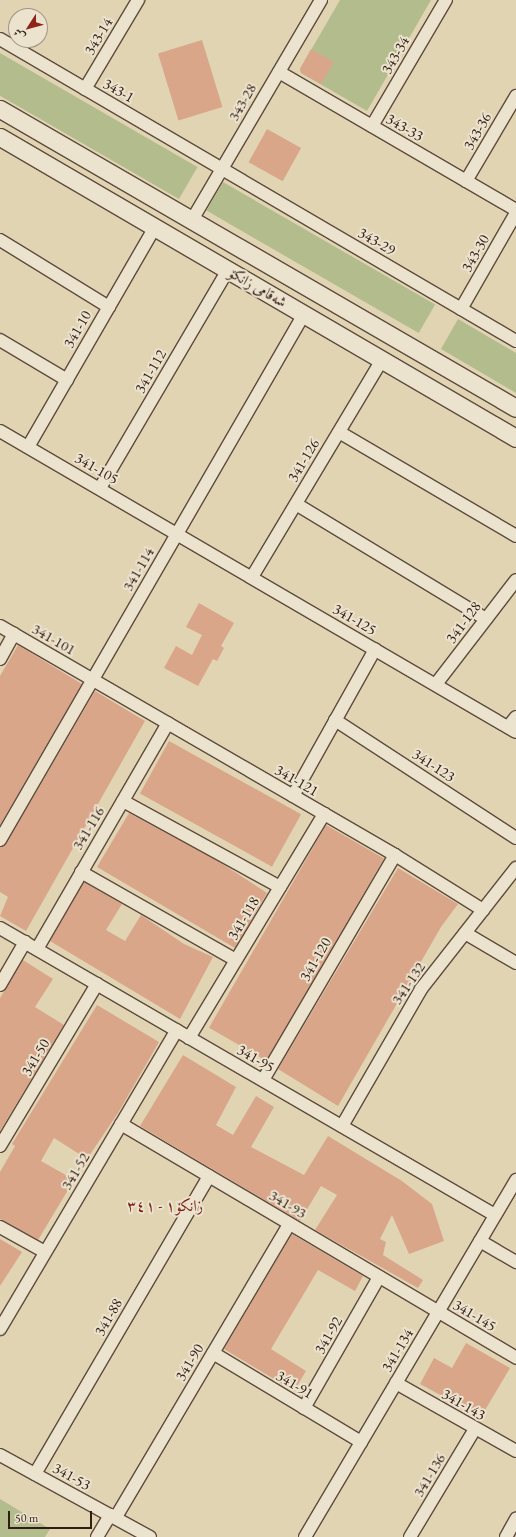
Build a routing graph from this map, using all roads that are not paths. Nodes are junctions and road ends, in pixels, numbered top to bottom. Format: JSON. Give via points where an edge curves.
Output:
{"nodes":[{"id":1,"x":138,"y":0,"type":"edge"},
{"id":2,"x":321,"y":0,"type":"edge"},
{"id":3,"x":446,"y":0,"type":"edge"},
{"id":4,"x":0,"y":39,"type":"edge"},
{"id":5,"x":279,"y":72,"type":"junction"},
{"id":6,"x":85,"y":89,"type":"junction"},
{"id":7,"x":516,"y":96,"type":"edge"},
{"id":8,"x":0,"y":109,"type":"edge"},
{"id":9,"x":372,"y":126,"type":"junction"},
{"id":10,"x":0,"y":137,"type":"edge"},
{"id":11,"x":222,"y":169,"type":"junction"},
{"id":12,"x":466,"y":181,"type":"junction"},
{"id":13,"x":516,"y":212,"type":"edge"},
{"id":14,"x":192,"y":220,"type":"junction"},
{"id":15,"x":155,"y":227,"type":"junction"},
{"id":16,"x":0,"y":240,"type":"edge"},
{"id":17,"x":228,"y":270,"type":"junction"},
{"id":18,"x":109,"y":307,"type":"junction"},
{"id":19,"x":461,"y":309,"type":"junction"},
{"id":20,"x":304,"y":314,"type":"junction"},
{"id":21,"x":0,"y":340,"type":"edge"},
{"id":22,"x":516,"y":341,"type":"edge"},
{"id":23,"x":382,"y":360,"type":"junction"},
{"id":24,"x":444,"y":365,"type":"junction"},
{"id":25,"x":67,"y":380,"type":"junction"},
{"id":26,"x":432,"y":389,"type":"junction"},
{"id":27,"x":516,"y":408,"type":"edge"},
{"id":28,"x":0,"y":431,"type":"edge"},
{"id":29,"x":339,"y":432,"type":"junction"},
{"id":30,"x":516,"y":438,"type":"edge"},
{"id":31,"x":28,"y":447,"type":"junction"},
{"id":32,"x":100,"y":488,"type":"junction"},
{"id":33,"x":296,"y":504,"type":"junction"},
{"id":34,"x":177,"y":533,"type":"junction"},
{"id":35,"x":516,"y":536,"type":"edge"},
{"id":36,"x":252,"y":577,"type":"junction"},
{"id":37,"x":516,"y":580,"type":"edge"},
{"id":38,"x":486,"y":619,"type":"junction"},
{"id":39,"x":0,"y":626,"type":"edge"},
{"id":40,"x":14,"y":634,"type":"junction"},
{"id":41,"x":375,"y":649,"type":"junction"},
{"id":42,"x":0,"y":659,"type":"edge"},
{"id":43,"x":93,"y":680,"type":"junction"},
{"id":44,"x":436,"y":684,"type":"junction"},
{"id":45,"x":516,"y":717,"type":"edge"},
{"id":46,"x":335,"y":720,"type":"junction"},
{"id":47,"x":168,"y":723,"type":"junction"},
{"id":48,"x":512,"y":729,"type":"edge"},
{"id":49,"x":293,"y":796,"type":"junction"},
{"id":50,"x":123,"y":801,"type":"junction"},
{"id":51,"x":324,"y":814,"type":"junction"},
{"id":52,"x":516,"y":838,"type":"edge"},
{"id":53,"x":0,"y":840,"type":"edge"},
{"id":54,"x":395,"y":855,"type":"junction"},
{"id":55,"x":516,"y":868,"type":"edge"},
{"id":56,"x":81,"y":872,"type":"junction"},
{"id":57,"x":280,"y":886,"type":"junction"},
{"id":58,"x":483,"y":910,"type":"junction"},
{"id":59,"x":0,"y":928,"type":"edge"},
{"id":60,"x":465,"y":933,"type":"junction"},
{"id":61,"x":25,"y":942,"type":"junction"},
{"id":62,"x":37,"y":949,"type":"junction"},
{"id":63,"x":236,"y":960,"type":"junction"},
{"id":64,"x":516,"y":963,"type":"edge"},
{"id":65,"x":97,"y":984,"type":"junction"},
{"id":66,"x":0,"y":985,"type":"edge"},
{"id":67,"x":177,"y":1030,"type":"junction"},
{"id":68,"x":189,"y":1038,"type":"junction"},
{"id":69,"x":263,"y":1080,"type":"junction"},
{"id":70,"x":121,"y":1124,"type":"junction"},
{"id":71,"x":342,"y":1126,"type":"junction"},
{"id":72,"x":0,"y":1146,"type":"edge"},
{"id":73,"x":209,"y":1176,"type":"junction"},
{"id":74,"x":516,"y":1180,"type":"edge"},
{"id":75,"x":495,"y":1215,"type":"junction"},
{"id":76,"x":289,"y":1224,"type":"junction"},
{"id":77,"x":0,"y":1227,"type":"edge"},
{"id":78,"x":480,"y":1241,"type":"junction"},
{"id":79,"x":45,"y":1252,"type":"junction"},
{"id":80,"x":516,"y":1262,"type":"edge"},
{"id":81,"x":379,"y":1277,"type":"junction"},
{"id":82,"x":438,"y":1312,"type":"junction"},
{"id":83,"x":1,"y":1326,"type":"edge"},
{"id":84,"x":213,"y":1353,"type":"junction"},
{"id":85,"x":516,"y":1358,"type":"edge"},
{"id":86,"x":396,"y":1383,"type":"junction"},
{"id":87,"x":304,"y":1408,"type":"junction"},
{"id":88,"x":475,"y":1429,"type":"junction"},
{"id":89,"x":361,"y":1442,"type":"junction"},
{"id":90,"x":516,"y":1451,"type":"edge"},
{"id":91,"x":0,"y":1456,"type":"edge"},
{"id":92,"x":36,"y":1474,"type":"junction"},
{"id":93,"x":113,"y":1516,"type":"junction"},
{"id":94,"x":516,"y":1519,"type":"edge"},
{"id":95,"x":97,"y":1537,"type":"edge"},
{"id":96,"x":150,"y":1537,"type":"edge"},
{"id":97,"x":305,"y":1537,"type":"edge"},
{"id":98,"x":410,"y":1537,"type":"edge"},
{"id":99,"x":506,"y":1537,"type":"edge"}],
"edges":[{"from":1,"to":6,"type":"street","name":"343-14"},
{"from":2,"to":5,"type":"street","name":"343-28"},
{"from":3,"to":9,"type":"street","name":"343-34"},
{"from":4,"to":6,"type":"street","name":"343-1"},
{"from":5,"to":9,"type":"street","name":"343-33"},
{"from":5,"to":11,"type":"street","name":"343-28"},
{"from":6,"to":11,"type":"street","name":"343-1"},
{"from":7,"to":12,"type":"street","name":"343-36"},
{"from":8,"to":14,"type":"main road","name":"شەقامی زانکۆ"},
{"from":9,"to":12,"type":"street","name":"343-33"},
{"from":10,"to":15,"type":"main road","name":"شەقامی زانکۆ"},
{"from":11,"to":14,"type":"street","name":"343-28"},
{"from":11,"to":19,"type":"street","name":"343-29"},
{"from":12,"to":13,"type":"street","name":"343-33"},
{"from":13,"to":19,"type":"street","name":"343-30"},
{"from":14,"to":24,"type":"main road","name":"شەقامی زانکۆ"},
{"from":15,"to":17,"type":"main road","name":"شەقامی زانکۆ"},
{"from":15,"to":18,"type":"street","name":"341-10"},
{"from":16,"to":18,"type":"street"},
{"from":17,"to":20,"type":"main road","name":"شەقامی زانکۆ"},
{"from":17,"to":32,"type":"street","name":"341-112"},
{"from":18,"to":25,"type":"street","name":"341-10"},
{"from":19,"to":22,"type":"street","name":"343-29"},
{"from":20,"to":23,"type":"main road","name":"شەقامی زانکۆ"},
{"from":20,"to":34,"type":"street","name":"341-114"},
{"from":21,"to":25,"type":"street"},
{"from":23,"to":26,"type":"main road","name":"شەقامی زانکۆ"},
{"from":23,"to":29,"type":"street","name":"341-126"},
{"from":24,"to":26,"type":"main road"},
{"from":24,"to":27,"type":"main road","name":"شەقامی زانکۆ"},
{"from":25,"to":31,"type":"street","name":"341-10"},
{"from":26,"to":30,"type":"main road","name":"شەقامی زانکۆ"},
{"from":28,"to":31,"type":"street","name":"341-105"},
{"from":29,"to":33,"type":"street","name":"341-126"},
{"from":29,"to":35,"type":"street"},
{"from":31,"to":32,"type":"street","name":"341-105"},
{"from":32,"to":34,"type":"street","name":"341-105"},
{"from":33,"to":36,"type":"street","name":"341-126"},
{"from":33,"to":38,"type":"street"},
{"from":34,"to":36,"type":"street","name":"341-125"},
{"from":34,"to":43,"type":"street","name":"341-114"},
{"from":36,"to":41,"type":"street","name":"341-125"},
{"from":37,"to":38,"type":"street","name":"341-128"},
{"from":38,"to":44,"type":"street","name":"341-128"},
{"from":39,"to":40,"type":"street","name":"341-101"},
{"from":40,"to":42,"type":"street"},
{"from":40,"to":43,"type":"street","name":"341-101"},
{"from":41,"to":44,"type":"street","name":"341-125"},
{"from":41,"to":46,"type":"street"},
{"from":43,"to":47,"type":"street","name":"341-121"},
{"from":43,"to":53,"type":"street","name":"341-114"},
{"from":44,"to":48,"type":"street","name":"341-125"},
{"from":45,"to":48,"type":"street"},
{"from":46,"to":49,"type":"street"},
{"from":46,"to":52,"type":"street","name":"341-123"},
{"from":47,"to":49,"type":"street","name":"341-121"},
{"from":47,"to":50,"type":"street","name":"341-116"},
{"from":49,"to":51,"type":"street","name":"341-121"},
{"from":50,"to":56,"type":"street","name":"341-116"},
{"from":50,"to":57,"type":"street"},
{"from":51,"to":54,"type":"street","name":"341-121"},
{"from":51,"to":57,"type":"street","name":"341-118"},
{"from":54,"to":58,"type":"street","name":"341-121"},
{"from":54,"to":69,"type":"street","name":"341-120"},
{"from":55,"to":58,"type":"street","name":"341-132"},
{"from":56,"to":62,"type":"street","name":"341-116"},
{"from":56,"to":63,"type":"street"},
{"from":57,"to":63,"type":"street","name":"341-118"},
{"from":58,"to":60,"type":"street","name":"341-132"},
{"from":59,"to":61,"type":"street","name":"341-95"},
{"from":60,"to":64,"type":"street"},
{"from":60,"to":71,"type":"street","name":"341-132","via":[[421,989]]},
{"from":61,"to":62,"type":"street","name":"341-95"},
{"from":61,"to":66,"type":"street"},
{"from":62,"to":65,"type":"street","name":"341-95"},
{"from":63,"to":68,"type":"street","name":"341-118"},
{"from":65,"to":67,"type":"street","name":"341-95"},
{"from":65,"to":72,"type":"street","name":"341-50"},
{"from":67,"to":68,"type":"street","name":"341-95"},
{"from":67,"to":70,"type":"street","name":"341-52"},
{"from":68,"to":69,"type":"street","name":"341-95"},
{"from":69,"to":71,"type":"street","name":"341-95"},
{"from":70,"to":73,"type":"street","name":"341-93"},
{"from":70,"to":79,"type":"street","name":"341-52"},
{"from":71,"to":75,"type":"street","name":"341-95"},
{"from":73,"to":76,"type":"street","name":"341-93"},
{"from":73,"to":92,"type":"street","name":"341-88"},
{"from":74,"to":75,"type":"street","name":"341-134"},
{"from":75,"to":78,"type":"street","name":"341-134"},
{"from":76,"to":81,"type":"street","name":"341-93"},
{"from":76,"to":84,"type":"street","name":"341-90"},
{"from":77,"to":79,"type":"street"},
{"from":78,"to":80,"type":"street"},
{"from":78,"to":82,"type":"street","name":"341-134"},
{"from":79,"to":83,"type":"street","name":"341-52"},
{"from":81,"to":82,"type":"street","name":"341-93"},
{"from":81,"to":87,"type":"street","name":"341-92"},
{"from":82,"to":85,"type":"street","name":"341-145"},
{"from":82,"to":86,"type":"street","name":"341-134"},
{"from":84,"to":87,"type":"street","name":"341-91"},
{"from":84,"to":93,"type":"street","name":"341-90"},
{"from":86,"to":88,"type":"street","name":"341-143"},
{"from":86,"to":89,"type":"street","name":"341-134"},
{"from":87,"to":89,"type":"street","name":"341-91"},
{"from":88,"to":90,"type":"street","name":"341-143"},
{"from":88,"to":98,"type":"street","name":"341-136"},
{"from":89,"to":97,"type":"street","name":"341-134"},
{"from":91,"to":92,"type":"street","name":"341-53"},
{"from":92,"to":93,"type":"street","name":"341-53"},
{"from":93,"to":95,"type":"street","name":"341-90"},
{"from":93,"to":96,"type":"street","name":"341-53"},
{"from":94,"to":99,"type":"street"}]}
